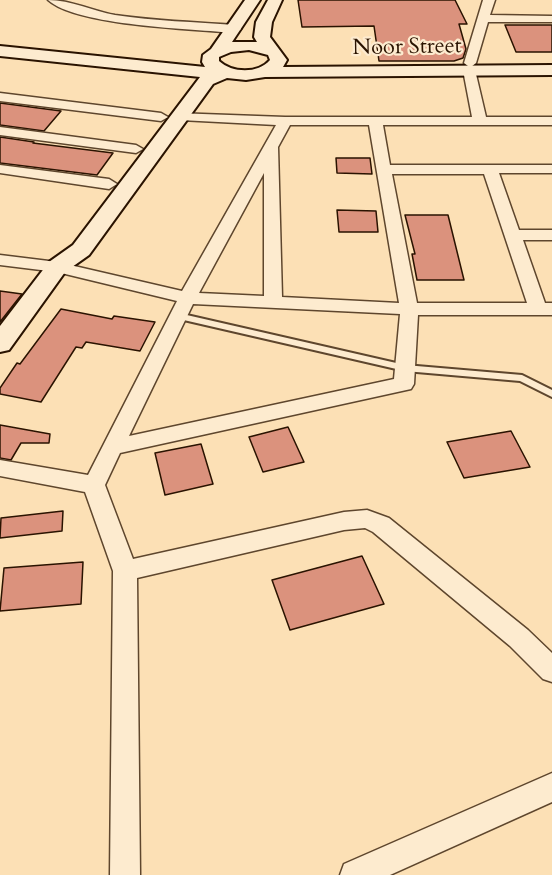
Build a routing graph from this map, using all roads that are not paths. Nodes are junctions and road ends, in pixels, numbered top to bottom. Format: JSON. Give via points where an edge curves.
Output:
{"nodes":[{"id":1,"x":54,"y":0,"type":"edge"},
{"id":2,"x":253,"y":0,"type":"edge"},
{"id":3,"x":275,"y":0,"type":"edge"},
{"id":4,"x":489,"y":0,"type":"edge"},
{"id":5,"x":483,"y":18,"type":"junction"},
{"id":6,"x":552,"y":19,"type":"edge"},
{"id":7,"x":235,"y":29,"type":"junction"},
{"id":8,"x":2,"y":52,"type":"edge"},
{"id":9,"x":274,"y":52,"type":"junction"},
{"id":10,"x":208,"y":60,"type":"junction"},
{"id":11,"x":552,"y":63,"type":"edge"},
{"id":12,"x":470,"y":66,"type":"junction"},
{"id":13,"x":552,"y":70,"type":"edge"},
{"id":14,"x":226,"y":72,"type":"junction"},
{"id":15,"x":263,"y":72,"type":"junction"},
{"id":16,"x":0,"y":97,"type":"edge"},
{"id":17,"x":171,"y":117,"type":"junction"},
{"id":18,"x":285,"y":121,"type":"junction"},
{"id":19,"x":375,"y":121,"type":"junction"},
{"id":20,"x":480,"y":121,"type":"junction"},
{"id":21,"x":552,"y":121,"type":"edge"},
{"id":22,"x":0,"y":131,"type":"edge"},
{"id":23,"x":271,"y":146,"type":"junction"},
{"id":24,"x":136,"y":149,"type":"junction"},
{"id":25,"x":0,"y":169,"type":"edge"},
{"id":26,"x":490,"y":169,"type":"junction"},
{"id":27,"x":552,"y":169,"type":"edge"},
{"id":28,"x":384,"y":170,"type":"junction"},
{"id":29,"x":109,"y":184,"type":"junction"},
{"id":30,"x":513,"y":235,"type":"junction"},
{"id":31,"x":552,"y":235,"type":"edge"},
{"id":32,"x":0,"y":260,"type":"edge"},
{"id":33,"x":57,"y":267,"type":"junction"},
{"id":34,"x":273,"y":302,"type":"junction"},
{"id":35,"x":182,"y":307,"type":"junction"},
{"id":36,"x":409,"y":309,"type":"junction"},
{"id":37,"x":545,"y":309,"type":"edge"},
{"id":38,"x":0,"y":344,"type":"edge"},
{"id":39,"x":405,"y":368,"type":"junction"},
{"id":40,"x":552,"y":394,"type":"edge"},
{"id":41,"x":113,"y":447,"type":"junction"},
{"id":42,"x":0,"y":468,"type":"edge"},
{"id":43,"x":94,"y":485,"type":"junction"},
{"id":44,"x":125,"y":571,"type":"junction"},
{"id":45,"x":552,"y":670,"type":"edge"},
{"id":46,"x":552,"y":787,"type":"edge"},
{"id":47,"x":125,"y":875,"type":"edge"},
{"id":48,"x":356,"y":875,"type":"edge"}],
"edges":[{"from":1,"to":7,"type":"street","via":[[72,10],[108,16]]},
{"from":2,"to":7,"type":"street"},
{"from":3,"to":9,"type":"street","via":[[264,22],[262,37]]},
{"from":4,"to":5,"type":"street"},
{"from":5,"to":6,"type":"street"},
{"from":5,"to":12,"type":"street"},
{"from":7,"to":10,"type":"street"},
{"from":8,"to":10,"type":"street"},
{"from":9,"to":10,"type":"street","name":"Noor Street","via":[[250,45]]},
{"from":9,"to":12,"type":"street","name":"Noor Street","via":[[352,64]]},
{"from":9,"to":15,"type":"street","via":[[277,64]]},
{"from":10,"to":14,"type":"street","name":"Noor Street"},
{"from":10,"to":17,"type":"street"},
{"from":11,"to":12,"type":"street","name":"Noor Street"},
{"from":12,"to":13,"type":"street","name":"Noor Street"},
{"from":12,"to":15,"type":"street","name":"Noor Street"},
{"from":12,"to":20,"type":"street"},
{"from":14,"to":15,"type":"street","name":"Noor Street"},
{"from":14,"to":17,"type":"street","via":[[207,80]]},
{"from":16,"to":17,"type":"street"},
{"from":17,"to":18,"type":"street"},
{"from":17,"to":24,"type":"street"},
{"from":17,"to":33,"type":"street","via":[[81,250]]},
{"from":18,"to":19,"type":"street"},
{"from":18,"to":23,"type":"street"},
{"from":19,"to":20,"type":"street"},
{"from":19,"to":28,"type":"street"},
{"from":20,"to":21,"type":"street"},
{"from":22,"to":24,"type":"street"},
{"from":23,"to":34,"type":"street"},
{"from":23,"to":35,"type":"street"},
{"from":24,"to":29,"type":"street"},
{"from":25,"to":29,"type":"street"},
{"from":26,"to":27,"type":"street"},
{"from":26,"to":28,"type":"street"},
{"from":26,"to":30,"type":"street"},
{"from":28,"to":36,"type":"street"},
{"from":29,"to":33,"type":"street","via":[[60,247]]},
{"from":30,"to":31,"type":"street"},
{"from":30,"to":37,"type":"street"},
{"from":32,"to":33,"type":"street"},
{"from":33,"to":35,"type":"street"},
{"from":33,"to":38,"type":"street"},
{"from":34,"to":35,"type":"street"},
{"from":34,"to":36,"type":"street"},
{"from":35,"to":39,"type":"lane"},
{"from":35,"to":41,"type":"street"},
{"from":36,"to":37,"type":"street"},
{"from":36,"to":39,"type":"street"},
{"from":39,"to":40,"type":"lane","via":[[522,378]]},
{"from":39,"to":41,"type":"street","via":[[404,384]]},
{"from":41,"to":43,"type":"street"},
{"from":42,"to":43,"type":"street"},
{"from":43,"to":44,"type":"street"},
{"from":44,"to":45,"type":"street","via":[[367,519],[381,525]]},
{"from":44,"to":47,"type":"street"},
{"from":46,"to":48,"type":"street"}]}
